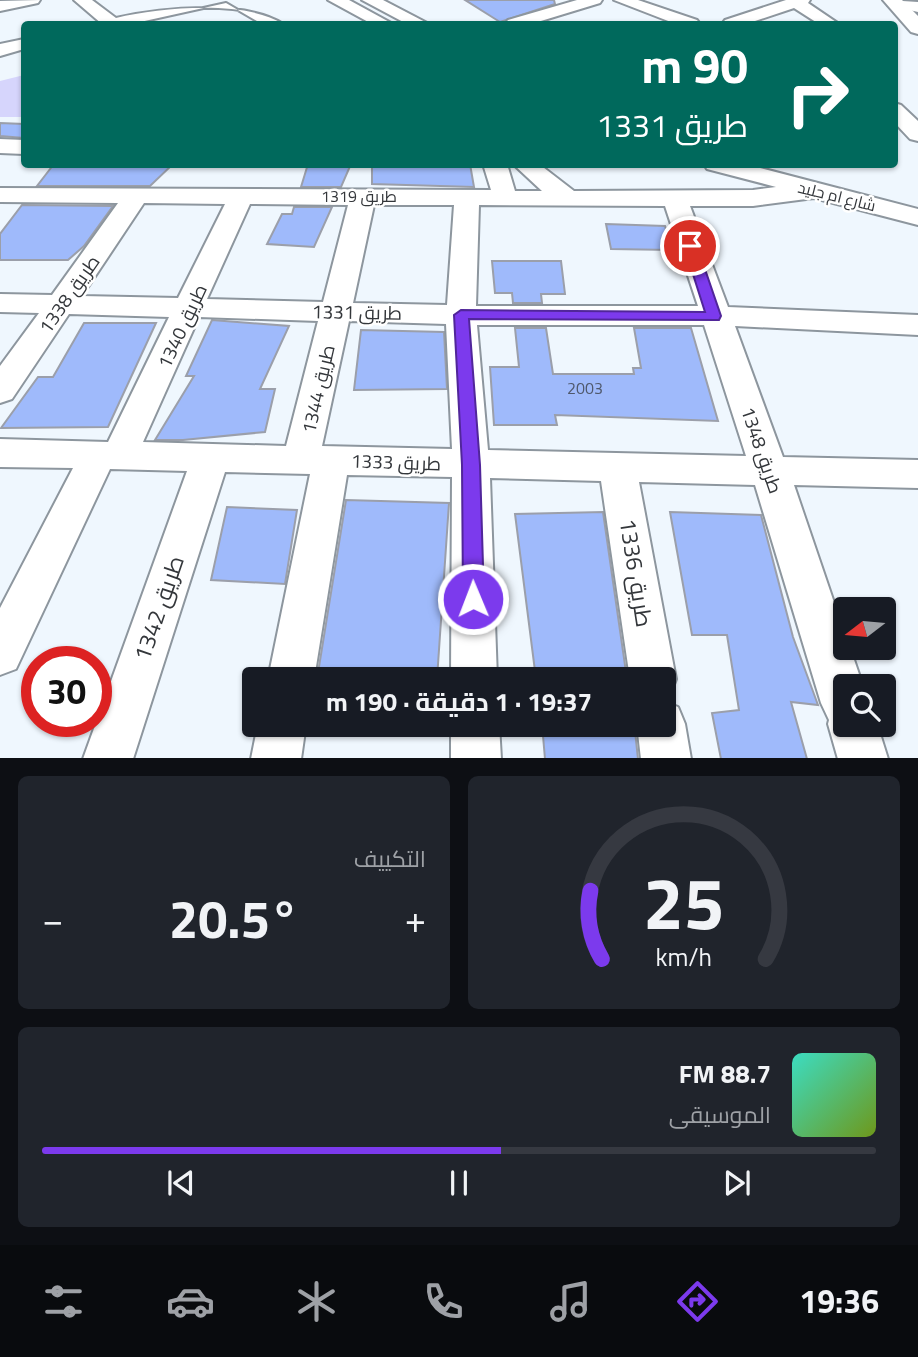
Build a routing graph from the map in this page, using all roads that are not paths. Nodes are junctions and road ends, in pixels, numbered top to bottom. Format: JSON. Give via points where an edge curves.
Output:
{"nodes":[{"id":1,"x":32,"y":0,"type":"edge"},
{"id":2,"x":82,"y":0,"type":"edge"},
{"id":3,"x":220,"y":0,"type":"edge"},
{"id":4,"x":232,"y":0,"type":"edge"},
{"id":5,"x":336,"y":0,"type":"edge"},
{"id":6,"x":594,"y":0,"type":"edge"},
{"id":7,"x":622,"y":0,"type":"edge"},
{"id":8,"x":742,"y":0,"type":"edge"},
{"id":9,"x":869,"y":0,"type":"edge"},
{"id":10,"x":374,"y":1,"type":"edge"},
{"id":11,"x":799,"y":1,"type":"edge"},
{"id":12,"x":893,"y":1,"type":"edge"},
{"id":13,"x":7,"y":3,"type":"edge"},
{"id":14,"x":521,"y":5,"type":"dead end"},
{"id":15,"x":918,"y":7,"type":"edge"},
{"id":16,"x":772,"y":10,"type":"junction"},
{"id":17,"x":160,"y":13,"type":"junction"},
{"id":18,"x":545,"y":15,"type":"junction"},
{"id":19,"x":108,"y":21,"type":"edge"},
{"id":20,"x":125,"y":21,"type":"edge"},
{"id":21,"x":172,"y":21,"type":"edge"},
{"id":22,"x":269,"y":21,"type":"edge"},
{"id":23,"x":378,"y":21,"type":"edge"},
{"id":24,"x":414,"y":21,"type":"edge"},
{"id":25,"x":524,"y":21,"type":"edge"},
{"id":26,"x":561,"y":21,"type":"edge"},
{"id":27,"x":682,"y":21,"type":"edge"},
{"id":28,"x":740,"y":21,"type":"edge"},
{"id":29,"x":826,"y":21,"type":"edge"},
{"id":30,"x":887,"y":21,"type":"edge"},
{"id":31,"x":898,"y":31,"type":"edge"},
{"id":32,"x":914,"y":38,"type":"edge"},
{"id":33,"x":21,"y":45,"type":"edge"},
{"id":34,"x":0,"y":50,"type":"edge"},
{"id":35,"x":898,"y":116,"type":"edge"},
{"id":36,"x":918,"y":134,"type":"edge"},
{"id":37,"x":0,"y":146,"type":"edge"},
{"id":38,"x":21,"y":147,"type":"edge"},
{"id":39,"x":496,"y":168,"type":"edge"},
{"id":40,"x":529,"y":168,"type":"edge"},
{"id":41,"x":722,"y":168,"type":"edge"},
{"id":42,"x":726,"y":168,"type":"edge"},
{"id":43,"x":795,"y":168,"type":"edge"},
{"id":44,"x":815,"y":190,"type":"junction"},
{"id":45,"x":137,"y":195,"type":"junction"},
{"id":46,"x":241,"y":196,"type":"junction"},
{"id":47,"x":363,"y":196,"type":"junction"},
{"id":48,"x":2,"y":197,"type":"edge"},
{"id":49,"x":467,"y":197,"type":"junction"},
{"id":50,"x":505,"y":197,"type":"junction"},
{"id":51,"x":567,"y":198,"type":"junction"},
{"id":52,"x":717,"y":198,"type":"junction"},
{"id":53,"x":675,"y":199,"type":"junction"},
{"id":54,"x":918,"y":202,"type":"edge"},
{"id":55,"x":918,"y":217,"type":"edge"},
{"id":56,"x":0,"y":303,"type":"edge"},
{"id":57,"x":62,"y":304,"type":"junction"},
{"id":58,"x":191,"y":308,"type":"junction"},
{"id":59,"x":336,"y":311,"type":"junction"},
{"id":60,"x":461,"y":315,"type":"junction"},
{"id":61,"x":714,"y":316,"type":"junction"},
{"id":62,"x":918,"y":325,"type":"edge"},
{"id":63,"x":0,"y":391,"type":"edge"},
{"id":64,"x":0,"y":453,"type":"edge"},
{"id":65,"x":109,"y":454,"type":"junction"},
{"id":66,"x":211,"y":457,"type":"junction"},
{"id":67,"x":316,"y":460,"type":"junction"},
{"id":68,"x":471,"y":465,"type":"junction"},
{"id":69,"x":618,"y":467,"type":"junction"},
{"id":70,"x":770,"y":471,"type":"junction"},
{"id":71,"x":918,"y":474,"type":"edge"},
{"id":72,"x":0,"y":654,"type":"edge"},
{"id":73,"x":292,"y":667,"type":"edge"},
{"id":74,"x":474,"y":667,"type":"edge"},
{"id":75,"x":651,"y":667,"type":"edge"},
{"id":76,"x":836,"y":674,"type":"edge"},
{"id":77,"x":280,"y":737,"type":"edge"},
{"id":78,"x":475,"y":737,"type":"edge"},
{"id":79,"x":663,"y":737,"type":"edge"},
{"id":80,"x":856,"y":737,"type":"edge"},
{"id":81,"x":108,"y":758,"type":"edge"},
{"id":82,"x":276,"y":758,"type":"edge"},
{"id":83,"x":476,"y":758,"type":"edge"},
{"id":84,"x":666,"y":758,"type":"edge"},
{"id":85,"x":863,"y":758,"type":"edge"}],
"edges":[{"from":1,"to":13,"type":"street"},
{"from":2,"to":19,"type":"street"},
{"from":3,"to":17,"type":"street"},
{"from":4,"to":22,"type":"street"},
{"from":5,"to":23,"type":"street"},
{"from":6,"to":18,"type":"street"},
{"from":7,"to":27,"type":"street"},
{"from":8,"to":16,"type":"street"},
{"from":9,"to":30,"type":"main road"},
{"from":10,"to":24,"type":"street"},
{"from":11,"to":16,"type":"street"},
{"from":11,"to":29,"type":"street"},
{"from":12,"to":15,"type":"street"},
{"from":12,"to":32,"type":"main road"},
{"from":14,"to":18,"type":"street"},
{"from":16,"to":28,"type":"street"},
{"from":17,"to":20,"type":"street"},
{"from":17,"to":21,"type":"street"},
{"from":18,"to":25,"type":"street"},
{"from":18,"to":26,"type":"street"},
{"from":31,"to":32,"type":"main road"},
{"from":33,"to":34,"type":"street"},
{"from":35,"to":36,"type":"street"},
{"from":37,"to":38,"type":"street"},
{"from":39,"to":50,"type":"street"},
{"from":40,"to":51,"type":"street"},
{"from":41,"to":52,"type":"street","via":[[727,186]]},
{"from":42,"to":44,"type":"street","name":"شارع ام جليد"},
{"from":43,"to":54,"type":"street","name":"شارع ام جليد"},
{"from":44,"to":52,"type":"street","name":"طريق 1319"},
{"from":44,"to":55,"type":"street","name":"شارع ام جليد"},
{"from":45,"to":46,"type":"street","name":"طريق 1319"},
{"from":45,"to":48,"type":"street","name":"طريق 1319"},
{"from":45,"to":57,"type":"street","name":"طريق 1338"},
{"from":46,"to":47,"type":"street","name":"طريق 1319"},
{"from":46,"to":58,"type":"street","name":"طريق 1340"},
{"from":47,"to":49,"type":"street","name":"طريق 1319"},
{"from":47,"to":59,"type":"street","name":"طريق 1344"},
{"from":49,"to":50,"type":"street","name":"طريق 1319"},
{"from":49,"to":60,"type":"street"},
{"from":50,"to":51,"type":"street","name":"طريق 1319"},
{"from":51,"to":53,"type":"street","name":"طريق 1319"},
{"from":52,"to":53,"type":"street","name":"طريق 1319"},
{"from":53,"to":61,"type":"street","name":"طريق 1348"},
{"from":56,"to":57,"type":"street","name":"طريق 1331"},
{"from":57,"to":58,"type":"street","name":"طريق 1331"},
{"from":57,"to":63,"type":"street","name":"طريق 1338"},
{"from":58,"to":59,"type":"street","name":"طريق 1331"},
{"from":58,"to":65,"type":"street","name":"طريق 1340"},
{"from":59,"to":60,"type":"street","name":"طريق 1331"},
{"from":59,"to":67,"type":"street","name":"طريق 1344"},
{"from":60,"to":61,"type":"street","name":"طريق 1331"},
{"from":60,"to":68,"type":"street"},
{"from":61,"to":62,"type":"street","name":"طريق 1331"},
{"from":61,"to":70,"type":"street","name":"طريق 1348"},
{"from":64,"to":65,"type":"street","name":"طريق 1333"},
{"from":65,"to":66,"type":"street","name":"طريق 1333"},
{"from":65,"to":72,"type":"street","name":"طريق 1340"},
{"from":66,"to":67,"type":"street","name":"طريق 1333"},
{"from":66,"to":81,"type":"street","name":"طريق 1342"},
{"from":67,"to":68,"type":"street","name":"طريق 1333"},
{"from":67,"to":73,"type":"street","name":"طريق 1344"},
{"from":68,"to":69,"type":"street","name":"طريق 1333"},
{"from":68,"to":74,"type":"street"},
{"from":69,"to":70,"type":"street","name":"طريق 1333"},
{"from":69,"to":75,"type":"street","name":"طريق 1336"},
{"from":70,"to":71,"type":"street","name":"طريق 1333"},
{"from":70,"to":76,"type":"street","name":"طريق 1348"},
{"from":77,"to":82,"type":"street"},
{"from":78,"to":83,"type":"street"},
{"from":79,"to":84,"type":"street"},
{"from":80,"to":85,"type":"street"}]}
